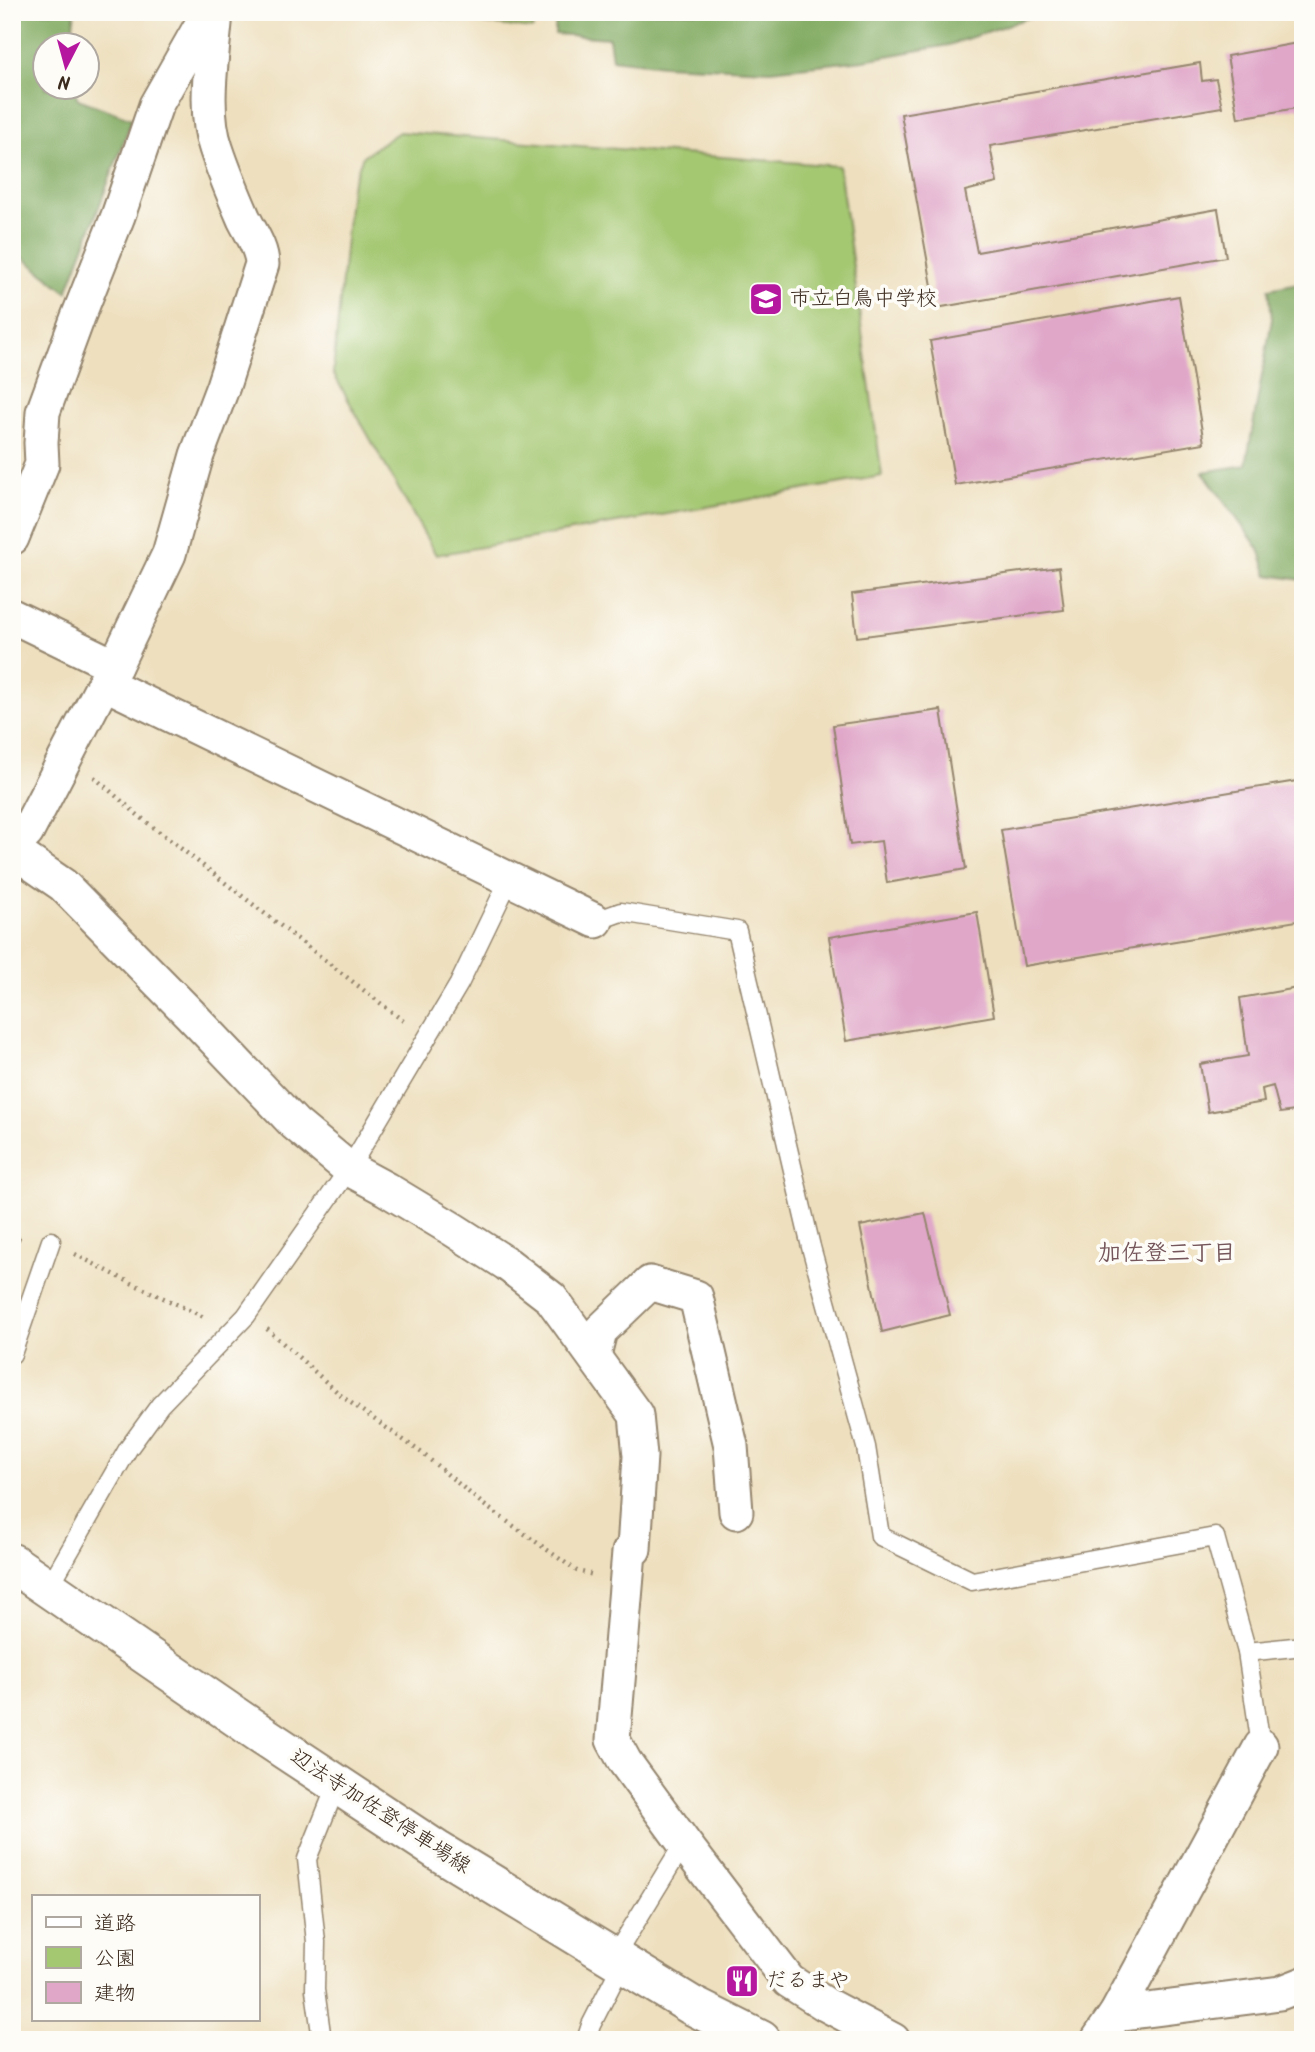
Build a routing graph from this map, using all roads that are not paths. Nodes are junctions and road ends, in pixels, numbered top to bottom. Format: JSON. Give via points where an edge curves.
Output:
{"nodes":[{"id":1,"x":216,"y":13,"type":"edge"},
{"id":2,"x":12,"y":538,"type":"edge"},
{"id":3,"x":12,"y":616,"type":"edge"},
{"id":4,"x":110,"y":674,"type":"junction"},
{"id":5,"x":12,"y":849,"type":"edge"},
{"id":6,"x":510,"y":878,"type":"junction"},
{"id":7,"x":596,"y":921,"type":"joint"},
{"id":8,"x":349,"y":1169,"type":"junction"},
{"id":9,"x":51,"y":1241,"type":"road end"},
{"id":10,"x":12,"y":1354,"type":"edge"},
{"id":11,"x":594,"y":1355,"type":"junction"},
{"id":12,"x":737,"y":1512,"type":"dead end"},
{"id":13,"x":12,"y":1563,"type":"edge"},
{"id":14,"x":49,"y":1587,"type":"junction"},
{"id":15,"x":1303,"y":1646,"type":"edge"},
{"id":16,"x":1247,"y":1652,"type":"junction"},
{"id":17,"x":1261,"y":1746,"type":"joint"},
{"id":18,"x":337,"y":1784,"type":"junction"},
{"id":19,"x":684,"y":1843,"type":"junction"},
{"id":20,"x":618,"y":1962,"type":"junction"},
{"id":21,"x":1303,"y":1984,"type":"edge"},
{"id":22,"x":1107,"y":2027,"type":"edge"},
{"id":23,"x":322,"y":2040,"type":"edge"},
{"id":24,"x":586,"y":2040,"type":"edge"},
{"id":25,"x":761,"y":2040,"type":"edge"},
{"id":26,"x":893,"y":2040,"type":"edge"}],
"edges":[{"from":1,"to":2,"type":"street","via":[[203,22],[156,106],[43,412],[42,464]]},
{"from":1,"to":4,"type":"street","via":[[210,94],[215,146],[262,264],[197,455],[169,554]]},
{"from":3,"to":4,"type":"street"},
{"from":4,"to":5,"type":"street","via":[[27,832]]},
{"from":4,"to":6,"type":"street","via":[[309,783]]},
{"from":5,"to":8,"type":"street","via":[[63,886],[295,1124]]},
{"from":6,"to":7,"type":"street"},
{"from":6,"to":8,"type":"lane","via":[[459,984]]},
{"from":7,"to":16,"type":"lane","via":[[621,912],[737,932],[811,1247],[866,1447],[880,1536],[972,1581],[1215,1537]]},
{"from":8,"to":11,"type":"street","via":[[507,1264],[551,1298]]},
{"from":8,"to":14,"type":"lane","via":[[246,1316],[160,1405],[128,1449]]},
{"from":9,"to":10,"type":"lane"},
{"from":11,"to":12,"type":"street","via":[[600,1331],[650,1283],[696,1297],[732,1446]]},
{"from":11,"to":19,"type":"street","via":[[636,1415],[640,1456],[613,1740]]},
{"from":13,"to":14,"type":"main road","name":"辺法寺加佐登停車場線"},
{"from":14,"to":18,"type":"main road","name":"辺法寺加佐登停車場線"},
{"from":15,"to":16,"type":"lane"},
{"from":16,"to":17,"type":"lane"},
{"from":17,"to":22,"type":"street"},
{"from":18,"to":20,"type":"main road","name":"辺法寺加佐登停車場線"},
{"from":18,"to":23,"type":"lane","via":[[307,1859]]},
{"from":19,"to":20,"type":"lane"},
{"from":19,"to":26,"type":"street","via":[[789,1981]]},
{"from":20,"to":24,"type":"lane"},
{"from":20,"to":25,"type":"main road","name":"辺法寺加佐登停車場線"},
{"from":21,"to":22,"type":"street","via":[[1280,1993]]}]}
